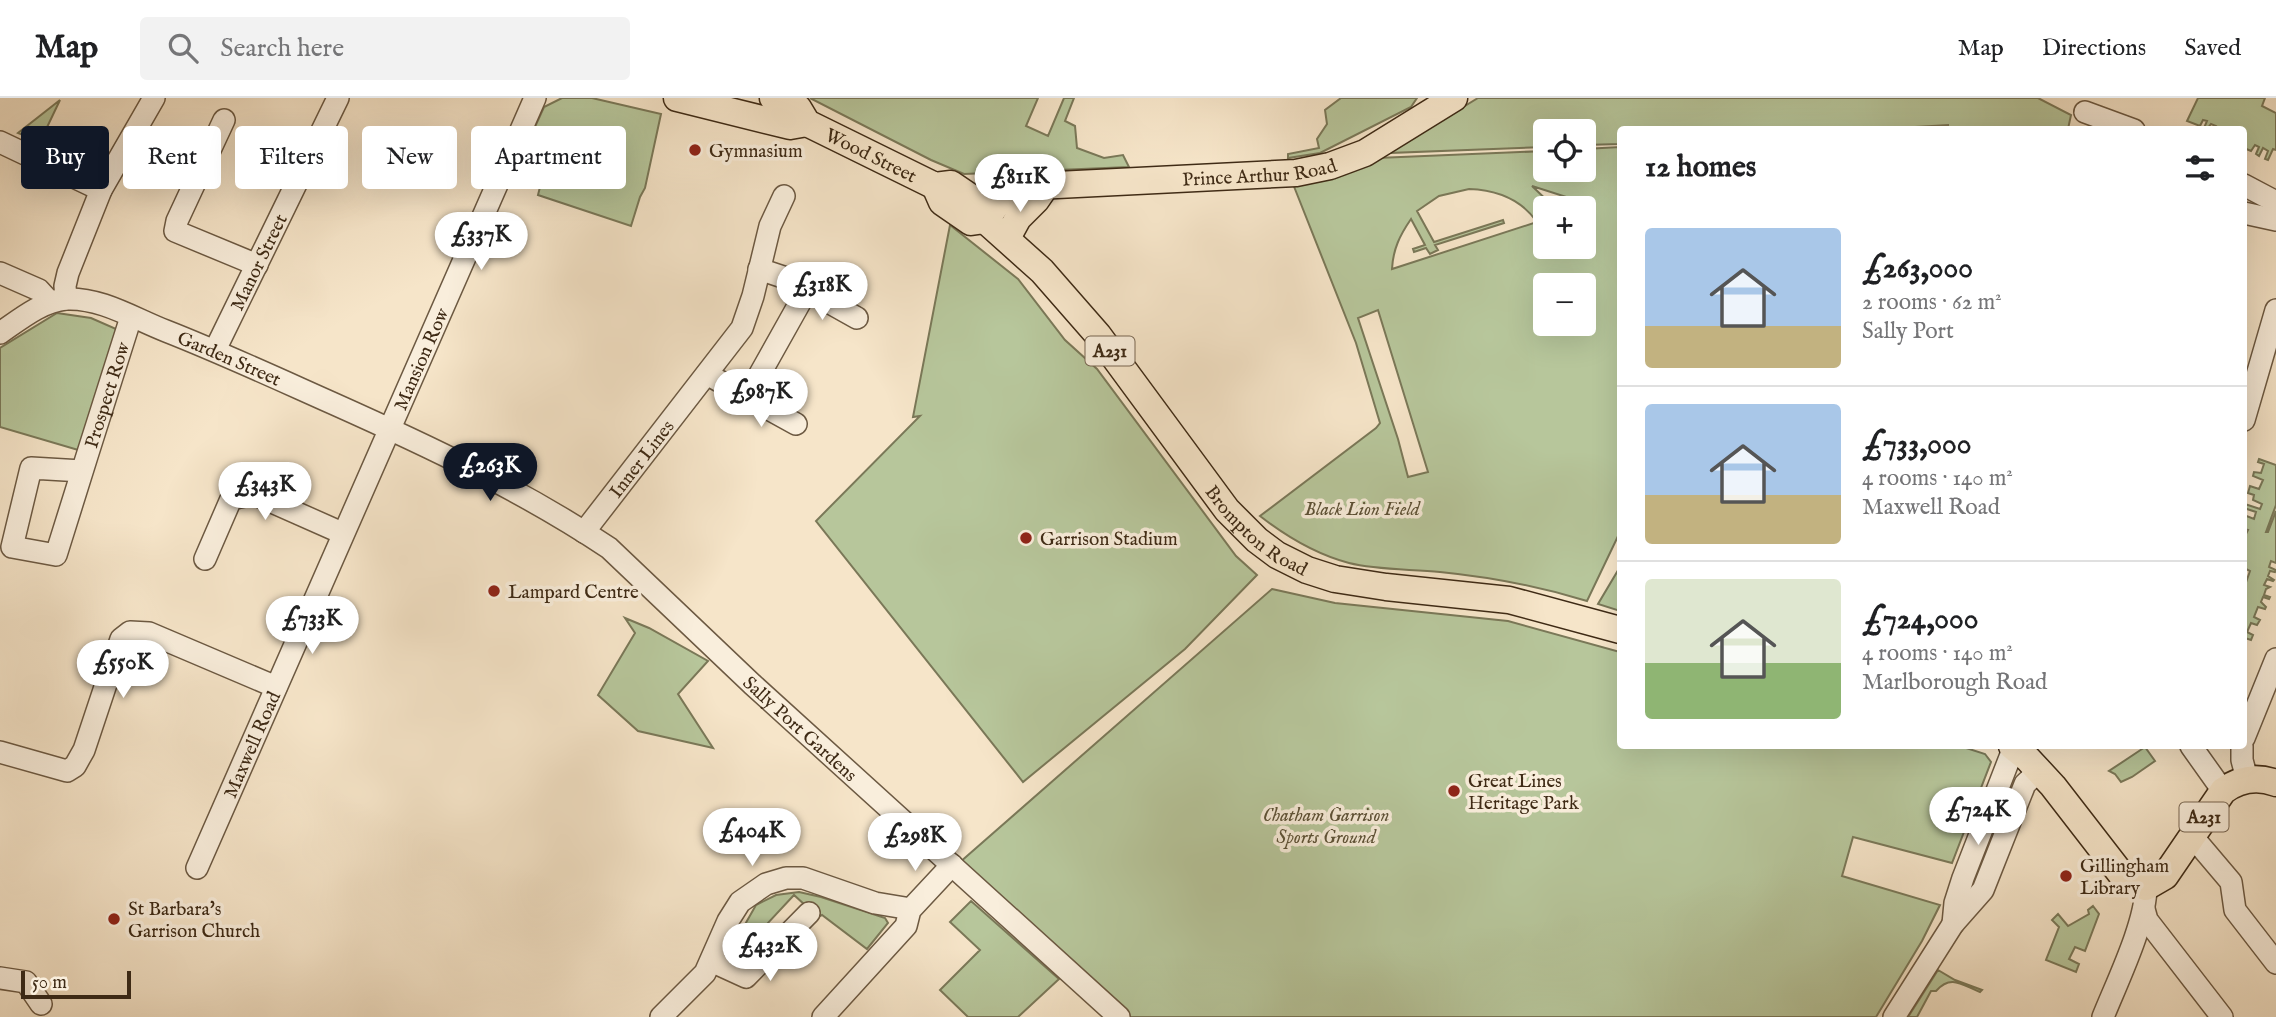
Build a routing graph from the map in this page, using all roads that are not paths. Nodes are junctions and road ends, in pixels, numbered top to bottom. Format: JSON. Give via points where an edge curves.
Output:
{"nodes":[{"id":1,"x":154,"y":98,"type":"edge"},
{"id":2,"x":338,"y":98,"type":"edge"},
{"id":3,"x":535,"y":98,"type":"edge"},
{"id":4,"x":677,"y":98,"type":"edge"},
{"id":5,"x":773,"y":98,"type":"edge"},
{"id":6,"x":1454,"y":98,"type":"edge"},
{"id":7,"x":2085,"y":113,"type":"edge"},
{"id":8,"x":225,"y":120,"type":"dead end"},
{"id":9,"x":807,"y":123,"type":"junction"},
{"id":10,"x":2122,"y":126,"type":"edge"},
{"id":11,"x":0,"y":142,"type":"edge"},
{"id":12,"x":1045,"y":187,"type":"junction"},
{"id":13,"x":2247,"y":187,"type":"edge"},
{"id":14,"x":101,"y":190,"type":"junction"},
{"id":15,"x":784,"y":197,"type":"dead end"},
{"id":16,"x":2276,"y":202,"type":"edge"},
{"id":17,"x":2247,"y":214,"type":"edge"},
{"id":18,"x":985,"y":220,"type":"junction"},
{"id":19,"x":2276,"y":220,"type":"edge"},
{"id":20,"x":1006,"y":238,"type":"junction"},
{"id":21,"x":257,"y":265,"type":"junction"},
{"id":22,"x":759,"y":269,"type":"junction"},
{"id":23,"x":0,"y":272,"type":"edge"},
{"id":24,"x":807,"y":290,"type":"junction"},
{"id":25,"x":58,"y":301,"type":"junction"},
{"id":26,"x":2276,"y":310,"type":"edge"},
{"id":27,"x":131,"y":317,"type":"junction"},
{"id":28,"x":857,"y":318,"type":"dead end"},
{"id":29,"x":0,"y":333,"type":"edge"},
{"id":30,"x":215,"y":350,"type":"junction"},
{"id":31,"x":707,"y":374,"type":"junction"},
{"id":32,"x":747,"y":397,"type":"junction"},
{"id":33,"x":2247,"y":410,"type":"edge"},
{"id":34,"x":796,"y":424,"type":"dead end"},
{"id":35,"x":389,"y":427,"type":"junction"},
{"id":36,"x":82,"y":471,"type":"junction"},
{"id":37,"x":584,"y":531,"type":"junction"},
{"id":38,"x":342,"y":533,"type":"junction"},
{"id":39,"x":205,"y":559,"type":"dead end"},
{"id":40,"x":1617,"y":629,"type":"edge"},
{"id":41,"x":2276,"y":659,"type":"edge"},
{"id":42,"x":276,"y":687,"type":"junction"},
{"id":43,"x":2247,"y":731,"type":"edge"},
{"id":44,"x":2012,"y":749,"type":"edge"},
{"id":45,"x":2016,"y":749,"type":"edge"},
{"id":46,"x":2193,"y":749,"type":"edge"},
{"id":47,"x":2242,"y":749,"type":"edge"},
{"id":48,"x":0,"y":752,"type":"edge"},
{"id":49,"x":2040,"y":770,"type":"junction"},
{"id":50,"x":2248,"y":779,"type":"junction"},
{"id":51,"x":2001,"y":780,"type":"junction"},
{"id":52,"x":2276,"y":783,"type":"edge"},
{"id":53,"x":2023,"y":791,"type":"junction"},
{"id":54,"x":2223,"y":791,"type":"junction"},
{"id":55,"x":2192,"y":836,"type":"junction"},
{"id":56,"x":952,"y":865,"type":"junction"},
{"id":57,"x":197,"y":868,"type":"dead end"},
{"id":58,"x":2145,"y":898,"type":"junction"},
{"id":59,"x":910,"y":910,"type":"junction"},
{"id":60,"x":809,"y":914,"type":"dead end"},
{"id":61,"x":1954,"y":924,"type":"junction"},
{"id":62,"x":711,"y":961,"type":"junction"},
{"id":63,"x":2276,"y":963,"type":"edge"},
{"id":64,"x":0,"y":978,"type":"edge"},
{"id":65,"x":41,"y":1004,"type":"dead end"},
{"id":66,"x":661,"y":1017,"type":"edge"},
{"id":67,"x":822,"y":1017,"type":"edge"},
{"id":68,"x":1119,"y":1017,"type":"edge"},
{"id":69,"x":1894,"y":1017,"type":"edge"},
{"id":70,"x":2103,"y":1017,"type":"edge"},
{"id":71,"x":2222,"y":1017,"type":"edge"}],
"edges":[{"from":1,"to":14,"type":"street"},
{"from":2,"to":21,"type":"street","name":"Manor Street"},
{"from":3,"to":35,"type":"street","name":"Mansion Row"},
{"from":4,"to":9,"type":"main road","name":"Wood Street","number":"A231","via":[[790,126]]},
{"from":5,"to":9,"type":"main road","name":"Wood Street","number":"A231","via":[[798,108]]},
{"from":6,"to":12,"type":"main road","name":"Prince Arthur Road","via":[[1365,153],[1330,166],[1296,173]]},
{"from":7,"to":10,"type":"street"},
{"from":8,"to":21,"type":"street","via":[[176,231]]},
{"from":9,"to":18,"type":"main road","name":"Wood Street","number":"A231","via":[[935,186],[942,202],[971,222]]},
{"from":11,"to":14,"type":"street"},
{"from":12,"to":18,"type":"main road","name":"Prince Arthur Road","via":[[1017,187]]},
{"from":12,"to":20,"type":"main road"},
{"from":13,"to":16,"type":"street"},
{"from":14,"to":25,"type":"street"},
{"from":15,"to":22,"type":"street","name":"Inner Lines","via":[[770,226]]},
{"from":17,"to":19,"type":"street"},
{"from":18,"to":20,"type":"main road","name":"Wood Street","number":"A231"},
{"from":20,"to":40,"type":"main road","name":"Brompton Road","number":"A231","via":[[1075,307],[1227,510],[1277,555],[1318,575],[1348,582],[1509,600]]},
{"from":21,"to":30,"type":"street","name":"Manor Street"},
{"from":22,"to":24,"type":"street"},
{"from":22,"to":31,"type":"street","name":"Inner Lines","via":[[742,328]]},
{"from":23,"to":25,"type":"street"},
{"from":24,"to":28,"type":"street"},
{"from":24,"to":32,"type":"street"},
{"from":25,"to":27,"type":"street","name":"Garden Street","via":[[102,305]]},
{"from":25,"to":29,"type":"street"},
{"from":26,"to":33,"type":"street"},
{"from":27,"to":30,"type":"street","name":"Garden Street"},
{"from":27,"to":36,"type":"street","name":"Prospect Row"},
{"from":30,"to":35,"type":"street","name":"Garden Street"},
{"from":31,"to":32,"type":"street"},
{"from":31,"to":37,"type":"street","name":"Inner Lines"},
{"from":32,"to":34,"type":"street"},
{"from":35,"to":37,"type":"street","name":"Garden Street"},
{"from":35,"to":38,"type":"street","name":"Maxwell Road"},
{"from":36,"to":36,"type":"street","name":"Prospect Row","via":[[31,468],[12,547],[56,555]]},
{"from":37,"to":56,"type":"street","name":"Sally Port Gardens","via":[[609,548]]},
{"from":38,"to":39,"type":"street","via":[[254,494],[231,499]]},
{"from":38,"to":42,"type":"street","name":"Maxwell Road"},
{"from":41,"to":43,"type":"street"},
{"from":42,"to":48,"type":"street","via":[[159,636],[130,632],[121,639],[75,766],[67,771]]},
{"from":42,"to":57,"type":"street","name":"Maxwell Road"},
{"from":44,"to":51,"type":"street"},
{"from":45,"to":49,"type":"main road"},
{"from":46,"to":54,"type":"street"},
{"from":47,"to":50,"type":"street"},
{"from":49,"to":53,"type":"street"},
{"from":49,"to":58,"type":"main road"},
{"from":50,"to":52,"type":"main road"},
{"from":50,"to":54,"type":"main road","number":"A231"},
{"from":51,"to":53,"type":"street"},
{"from":51,"to":61,"type":"street","via":[[1963,878]]},
{"from":53,"to":61,"type":"street","via":[[1985,886]]},
{"from":54,"to":55,"type":"main road","number":"A231"},
{"from":55,"to":58,"type":"main road","number":"A231"},
{"from":55,"to":63,"type":"street","via":[[2231,882],[2235,909]]},
{"from":56,"to":59,"type":"street"},
{"from":56,"to":68,"type":"street","name":"Sally Port Gardens"},
{"from":58,"to":70,"type":"street"},
{"from":58,"to":71,"type":"street","via":[[2147,920]]},
{"from":59,"to":62,"type":"street","via":[[803,878],[779,880],[740,902]]},
{"from":59,"to":67,"type":"street","via":[[905,926]]},
{"from":60,"to":62,"type":"street","via":[[746,977]]},
{"from":61,"to":69,"type":"street"},
{"from":62,"to":66,"type":"street"},
{"from":64,"to":65,"type":"street","via":[[26,982]]}]}
